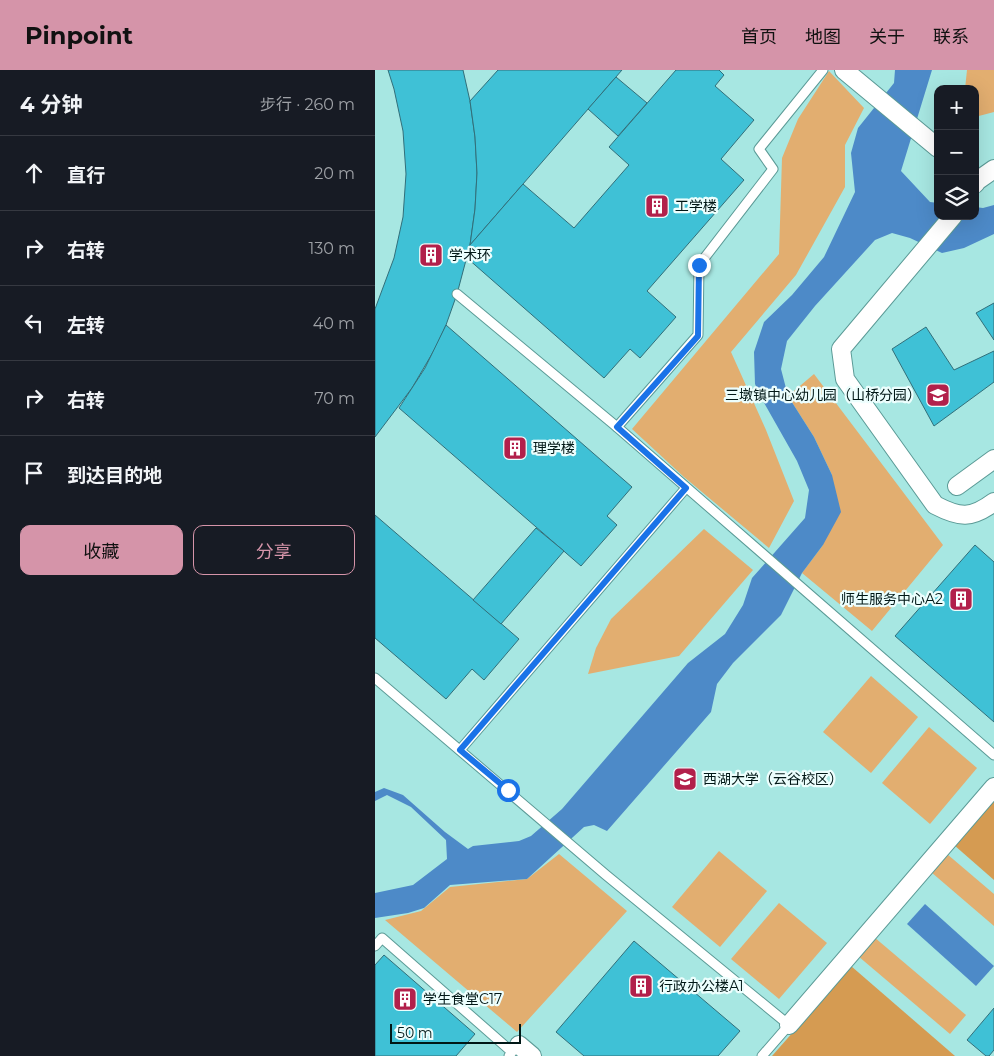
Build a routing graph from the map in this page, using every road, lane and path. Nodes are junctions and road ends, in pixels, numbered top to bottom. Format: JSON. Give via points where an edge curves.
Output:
{"nodes":[{"id":1,"x":823,"y":70,"type":"edge"},
{"id":2,"x":844,"y":70,"type":"edge"},
{"id":3,"x":931,"y":143,"type":"edge"},
{"id":4,"x":994,"y":169,"type":"edge"},
{"id":5,"x":979,"y":180,"type":"edge"},
{"id":6,"x":950,"y":220,"type":"edge"},
{"id":7,"x":457,"y":294,"type":"dead end"},
{"id":8,"x":617,"y":427,"type":"junction"},
{"id":9,"x":994,"y":460,"type":"edge"},
{"id":10,"x":957,"y":486,"type":"dead end"},
{"id":11,"x":686,"y":488,"type":"junction"},
{"id":12,"x":994,"y":502,"type":"edge"},
{"id":13,"x":375,"y":678,"type":"edge"},
{"id":14,"x":460,"y":750,"type":"junction"},
{"id":15,"x":994,"y":754,"type":"edge"},
{"id":16,"x":994,"y":787,"type":"edge"},
{"id":17,"x":375,"y":946,"type":"edge"},
{"id":18,"x":789,"y":1025,"type":"junction"},
{"id":19,"x":514,"y":1050,"type":"edge"},
{"id":20,"x":533,"y":1056,"type":"edge"},
{"id":21,"x":763,"y":1056,"type":"edge"}],
"edges":[{"from":1,"to":8,"type":"lane","via":[[759,148],[773,169],[699,265],[698,336]]},
{"from":2,"to":3,"type":"street"},
{"from":4,"to":5,"type":"street"},
{"from":6,"to":12,"type":"street","via":[[841,349],[845,379],[935,505],[949,513],[964,516]]},
{"from":7,"to":8,"type":"lane"},
{"from":8,"to":11,"type":"lane"},
{"from":9,"to":10,"type":"street"},
{"from":11,"to":14,"type":"lane"},
{"from":11,"to":15,"type":"lane"},
{"from":13,"to":14,"type":"lane"},
{"from":14,"to":18,"type":"lane"},
{"from":16,"to":18,"type":"street"},
{"from":17,"to":19,"type":"lane","via":[[382,938],[512,1052]]},
{"from":18,"to":21,"type":"lane"},
{"from":19,"to":20,"type":"street"}]}
